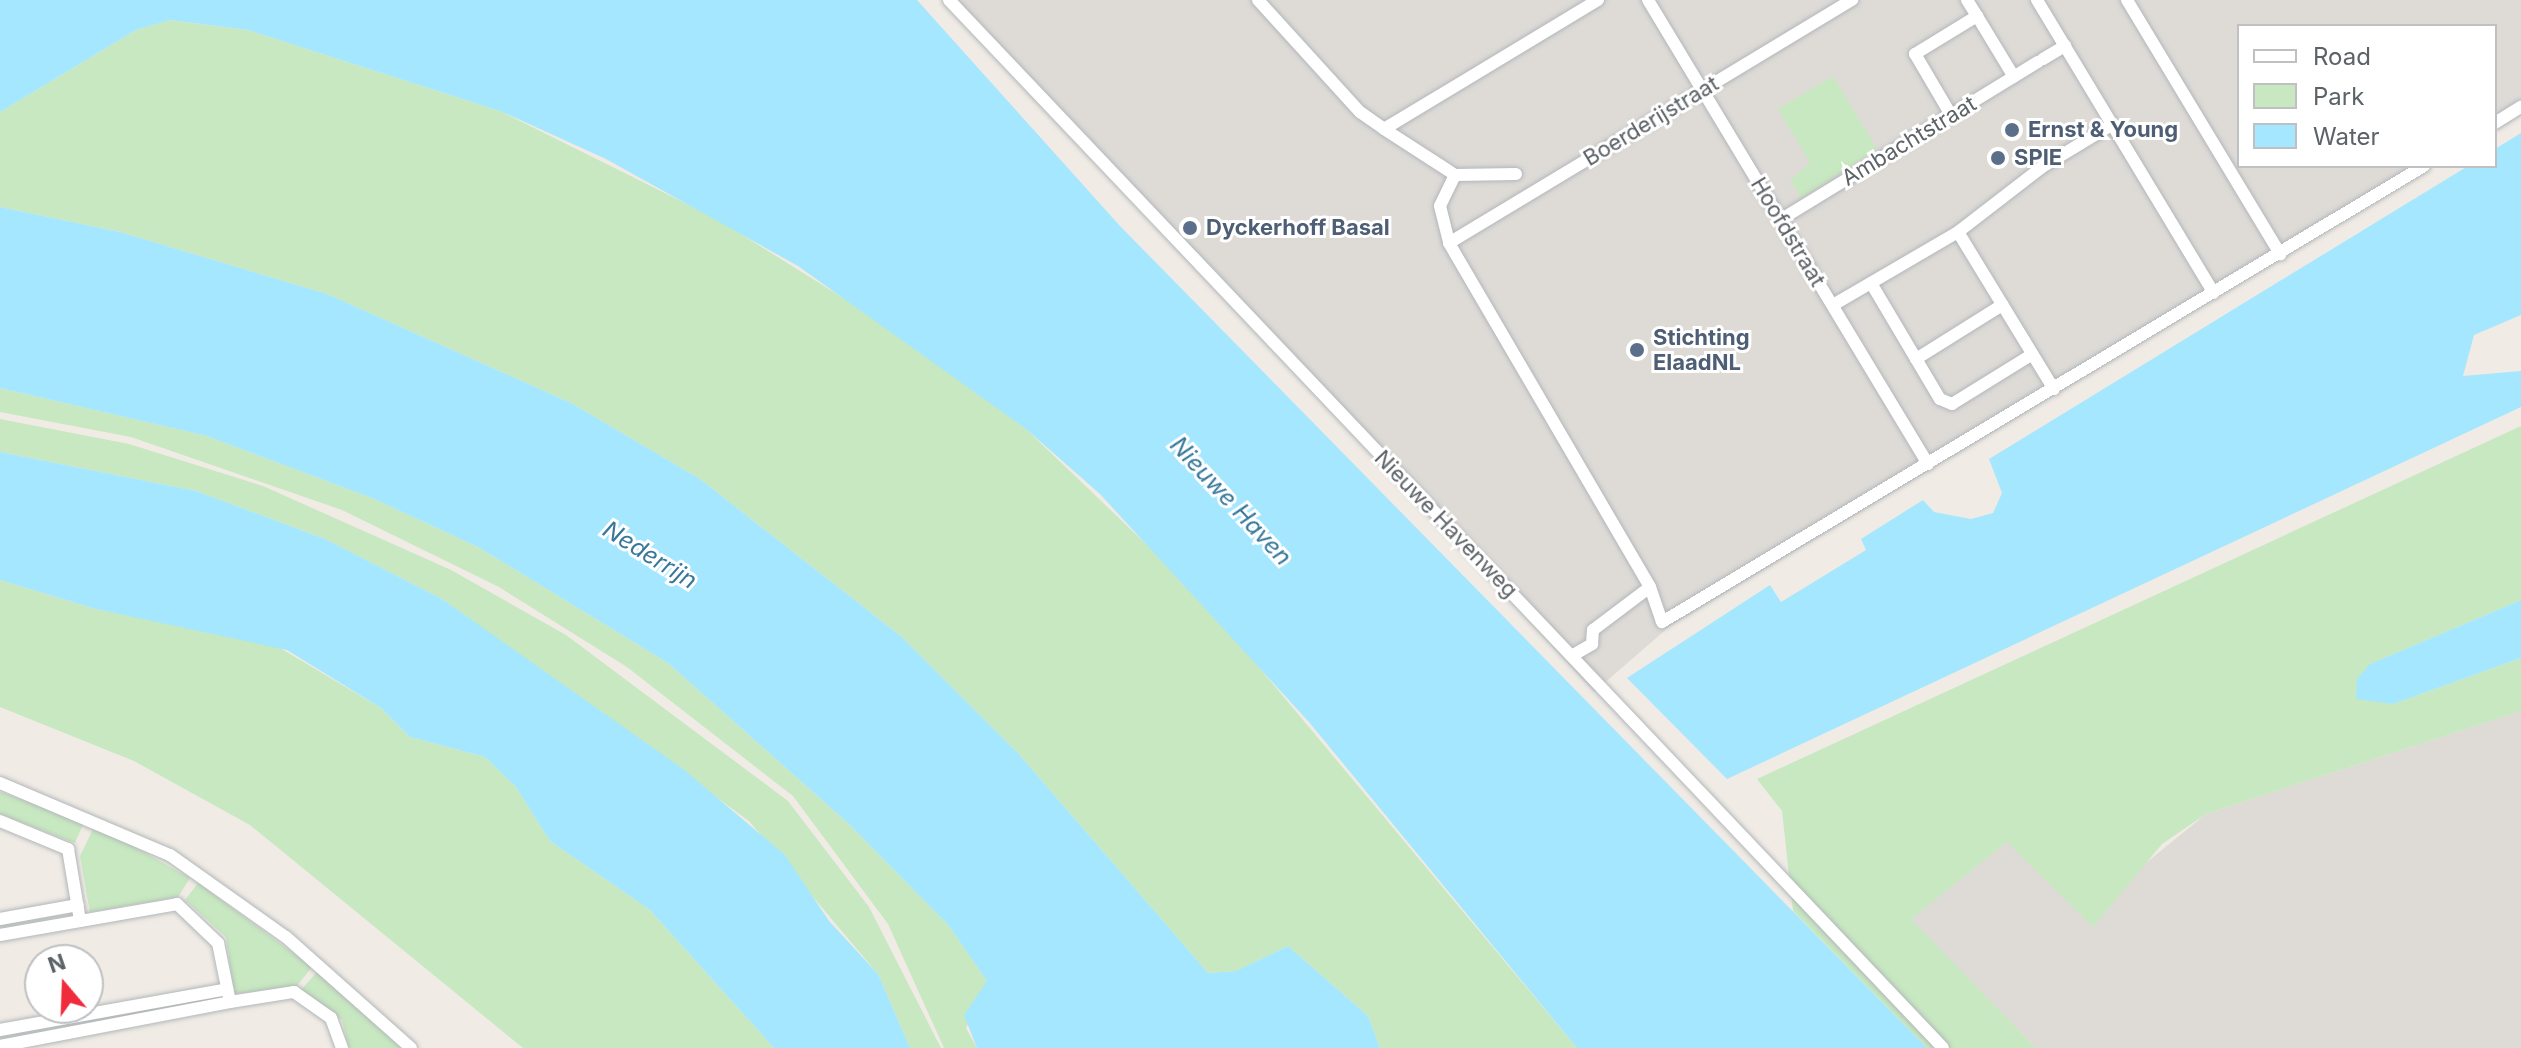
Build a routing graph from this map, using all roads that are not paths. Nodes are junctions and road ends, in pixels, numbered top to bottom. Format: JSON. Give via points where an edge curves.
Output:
{"nodes":[{"id":1,"x":949,"y":0,"type":"edge"},
{"id":2,"x":1258,"y":0,"type":"edge"},
{"id":3,"x":1598,"y":0,"type":"edge"},
{"id":4,"x":1648,"y":0,"type":"edge"},
{"id":5,"x":1852,"y":0,"type":"edge"},
{"id":6,"x":1967,"y":0,"type":"edge"},
{"id":7,"x":2037,"y":0,"type":"edge"},
{"id":8,"x":2127,"y":0,"type":"edge"},
{"id":9,"x":1977,"y":16,"type":"junction"},
{"id":10,"x":2065,"y":46,"type":"junction"},
{"id":11,"x":2014,"y":77,"type":"junction"},
{"id":12,"x":1703,"y":89,"type":"junction"},
{"id":13,"x":2521,"y":107,"type":"edge"},
{"id":14,"x":1951,"y":115,"type":"junction"},
{"id":15,"x":2497,"y":122,"type":"edge"},
{"id":16,"x":2113,"y":124,"type":"junction"},
{"id":17,"x":1384,"y":129,"type":"junction"},
{"id":18,"x":2421,"y":168,"type":"edge"},
{"id":19,"x":1516,"y":174,"type":"dead end"},
{"id":20,"x":1455,"y":175,"type":"junction"},
{"id":21,"x":1780,"y":220,"type":"junction"},
{"id":22,"x":1958,"y":232,"type":"junction"},
{"id":23,"x":1449,"y":243,"type":"junction"},
{"id":24,"x":2280,"y":254,"type":"junction"},
{"id":25,"x":1871,"y":283,"type":"junction"},
{"id":26,"x":2214,"y":293,"type":"junction"},
{"id":27,"x":1833,"y":305,"type":"junction"},
{"id":28,"x":2002,"y":305,"type":"junction"},
{"id":29,"x":2031,"y":355,"type":"junction"},
{"id":30,"x":1916,"y":359,"type":"junction"},
{"id":31,"x":2054,"y":389,"type":"junction"},
{"id":32,"x":1928,"y":464,"type":"junction"},
{"id":33,"x":1650,"y":587,"type":"junction"},
{"id":34,"x":1575,"y":654,"type":"junction"},
{"id":35,"x":0,"y":783,"type":"edge"},
{"id":36,"x":0,"y":821,"type":"edge"},
{"id":37,"x":78,"y":905,"type":"junction"},
{"id":38,"x":0,"y":919,"type":"edge"},
{"id":39,"x":80,"y":921,"type":"junction"},
{"id":40,"x":0,"y":935,"type":"edge"},
{"id":41,"x":228,"y":995,"type":"junction"},
{"id":42,"x":0,"y":1030,"type":"edge"},
{"id":43,"x":0,"y":1046,"type":"edge"},
{"id":44,"x":342,"y":1048,"type":"edge"},
{"id":45,"x":411,"y":1048,"type":"edge"},
{"id":46,"x":1943,"y":1048,"type":"edge"}],
"edges":[{"from":1,"to":34,"type":"street","name":"Nieuwe Havenweg","via":[[1089,155]]},
{"from":2,"to":17,"type":"street","via":[[1360,112]]},
{"from":3,"to":17,"type":"street"},
{"from":4,"to":12,"type":"street","name":"Hoofdstraat"},
{"from":5,"to":12,"type":"street","name":"Boerderijstraat"},
{"from":6,"to":9,"type":"street"},
{"from":7,"to":10,"type":"street"},
{"from":8,"to":24,"type":"street"},
{"from":9,"to":11,"type":"street"},
{"from":9,"to":14,"type":"street","via":[[1915,54]]},
{"from":10,"to":11,"type":"street","name":"Ambachtstraat"},
{"from":10,"to":16,"type":"street"},
{"from":11,"to":14,"type":"street","name":"Ambachtstraat"},
{"from":12,"to":21,"type":"street","name":"Hoofdstraat"},
{"from":12,"to":23,"type":"street","name":"Boerderijstraat"},
{"from":13,"to":15,"type":"street"},
{"from":14,"to":21,"type":"street","name":"Ambachtstraat"},
{"from":16,"to":22,"type":"street","via":[[2042,167]]},
{"from":16,"to":26,"type":"street"},
{"from":17,"to":20,"type":"street"},
{"from":18,"to":24,"type":"street"},
{"from":19,"to":20,"type":"street"},
{"from":20,"to":23,"type":"street","via":[[1440,206]]},
{"from":21,"to":27,"type":"street","name":"Hoofdstraat"},
{"from":22,"to":25,"type":"street"},
{"from":22,"to":28,"type":"street"},
{"from":23,"to":33,"type":"street"},
{"from":24,"to":26,"type":"street"},
{"from":25,"to":27,"type":"street"},
{"from":25,"to":30,"type":"street"},
{"from":26,"to":31,"type":"street"},
{"from":27,"to":32,"type":"street","name":"Hoofdstraat"},
{"from":28,"to":29,"type":"street"},
{"from":28,"to":30,"type":"street"},
{"from":29,"to":30,"type":"street","via":[[1952,404],[1940,399]]},
{"from":29,"to":31,"type":"street"},
{"from":31,"to":32,"type":"street"},
{"from":32,"to":33,"type":"street","via":[[1662,622]]},
{"from":33,"to":34,"type":"street","via":[[1593,630],[1592,644]]},
{"from":34,"to":46,"type":"street","name":"Nieuwe Havenweg","via":[[1634,729]]},
{"from":35,"to":45,"type":"street","via":[[170,855],[286,937]]},
{"from":36,"to":37,"type":"street","via":[[68,849]]},
{"from":37,"to":38,"type":"street"},
{"from":37,"to":39,"type":"street"},
{"from":39,"to":40,"type":"street"},
{"from":39,"to":41,"type":"street","via":[[177,904],[218,943]]},
{"from":41,"to":42,"type":"street"},
{"from":41,"to":43,"type":"street"},
{"from":41,"to":44,"type":"street","via":[[294,992],[331,1018]]}]}
